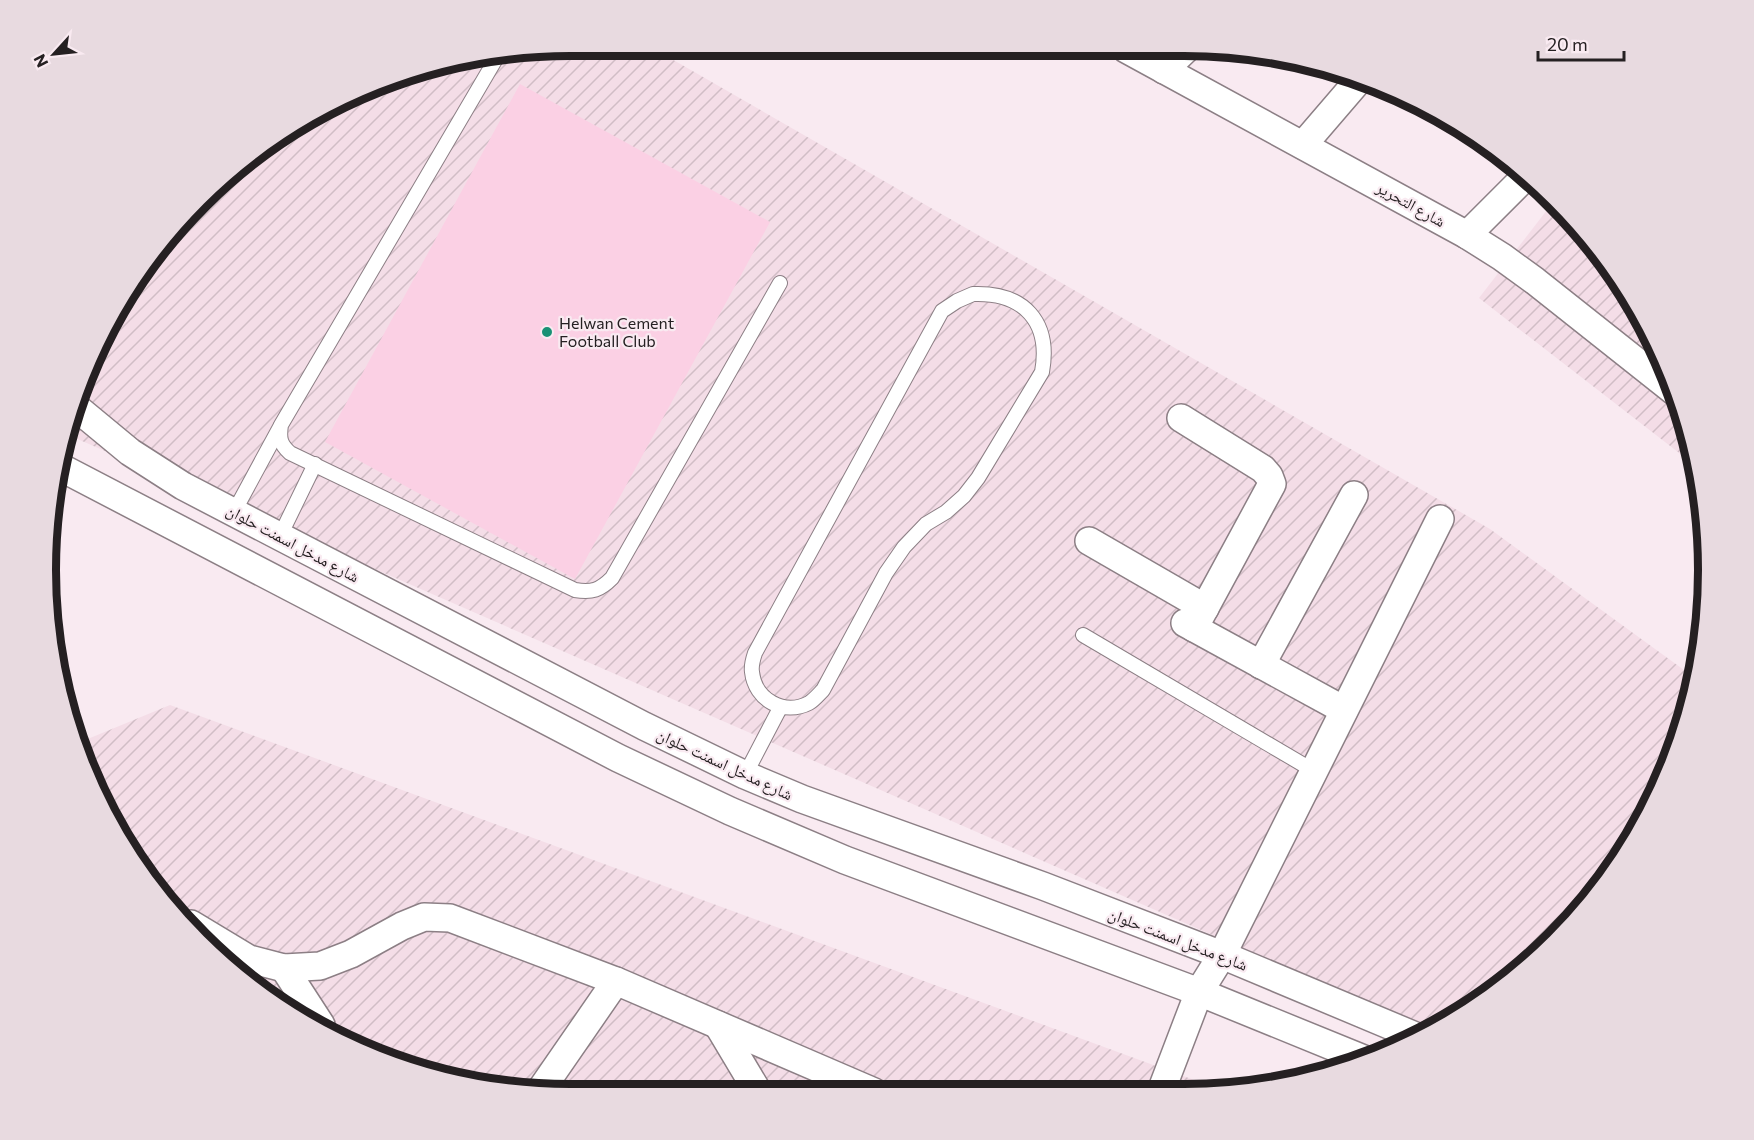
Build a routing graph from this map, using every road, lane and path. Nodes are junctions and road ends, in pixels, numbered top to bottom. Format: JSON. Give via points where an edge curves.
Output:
{"nodes":[{"id":1,"x":1139,"y":56,"type":"edge"},
{"id":2,"x":1179,"y":56,"type":"edge"},
{"id":3,"x":494,"y":61,"type":"edge"},
{"id":4,"x":1164,"y":70,"type":"junction"},
{"id":5,"x":1355,"y":85,"type":"edge"},
{"id":6,"x":1303,"y":145,"type":"junction"},
{"id":7,"x":1521,"y":181,"type":"edge"},
{"id":8,"x":1467,"y":235,"type":"junction"},
{"id":9,"x":780,"y":283,"type":"dead end"},
{"id":10,"x":1662,"y":382,"type":"edge"},
{"id":11,"x":81,"y":411,"type":"edge"},
{"id":12,"x":1181,"y":418,"type":"dead end"},
{"id":13,"x":281,"y":425,"type":"junction"},
{"id":14,"x":315,"y":464,"type":"junction"},
{"id":15,"x":65,"y":470,"type":"edge"},
{"id":16,"x":1354,"y":495,"type":"dead end"},
{"id":17,"x":234,"y":512,"type":"junction"},
{"id":18,"x":1440,"y":519,"type":"dead end"},
{"id":19,"x":280,"y":536,"type":"junction"},
{"id":20,"x":1089,"y":541,"type":"dead end"},
{"id":21,"x":1195,"y":620,"type":"junction"},
{"id":22,"x":1083,"y":635,"type":"dead end"},
{"id":23,"x":1261,"y":665,"type":"junction"},
{"id":24,"x":780,"y":708,"type":"junction"},
{"id":25,"x":1344,"y":710,"type":"junction"},
{"id":26,"x":1314,"y":771,"type":"junction"},
{"id":27,"x":745,"y":775,"type":"junction"},
{"id":28,"x":730,"y":811,"type":"junction"},
{"id":29,"x":204,"y":932,"type":"edge"},
{"id":30,"x":1222,"y":955,"type":"junction"},
{"id":31,"x":284,"y":968,"type":"junction"},
{"id":32,"x":616,"y":981,"type":"junction"},
{"id":33,"x":1199,"y":992,"type":"junction"},
{"id":34,"x":316,"y":1018,"type":"edge"},
{"id":35,"x":718,"y":1025,"type":"junction"},
{"id":36,"x":1408,"y":1033,"type":"edge"},
{"id":37,"x":1354,"y":1055,"type":"edge"},
{"id":38,"x":545,"y":1083,"type":"edge"},
{"id":39,"x":753,"y":1084,"type":"edge"},
{"id":40,"x":855,"y":1084,"type":"edge"},
{"id":41,"x":1164,"y":1084,"type":"edge"}],
"edges":[{"from":1,"to":4,"type":"street","name":"شارع التحرير"},
{"from":2,"to":4,"type":"street"},
{"from":3,"to":13,"type":"lane"},
{"from":4,"to":6,"type":"street","name":"شارع التحرير"},
{"from":5,"to":6,"type":"street"},
{"from":6,"to":8,"type":"street","name":"شارع التحرير"},
{"from":7,"to":8,"type":"street"},
{"from":8,"to":10,"type":"street","name":"شارع التحرير","via":[[1535,281]]},
{"from":9,"to":14,"type":"lane","via":[[612,578],[602,588],[589,592],[575,590]]},
{"from":11,"to":17,"type":"street","name":"شارع مدخل اسمنت حلوان","via":[[156,470]]},
{"from":12,"to":21,"type":"street","via":[[1263,469],[1272,484]]},
{"from":13,"to":14,"type":"lane","via":[[282,446]]},
{"from":13,"to":17,"type":"lane"},
{"from":14,"to":19,"type":"lane"},
{"from":15,"to":28,"type":"street","via":[[618,758]]},
{"from":16,"to":23,"type":"street"},
{"from":17,"to":19,"type":"street","name":"شارع مدخل اسمنت حلوان"},
{"from":18,"to":25,"type":"street"},
{"from":19,"to":27,"type":"street","name":"شارع مدخل اسمنت حلوان"},
{"from":20,"to":21,"type":"street"},
{"from":21,"to":23,"type":"street"},
{"from":22,"to":26,"type":"lane"},
{"from":23,"to":25,"type":"street"},
{"from":24,"to":24,"type":"lane","via":[[797,708],[812,702],[823,690],[886,573],[926,524],[946,512],[978,478],[1042,372],[1043,337],[1036,320],[1009,298],[974,294],[942,311],[755,653],[751,670],[755,686],[765,699]]},
{"from":24,"to":27,"type":"lane"},
{"from":25,"to":26,"type":"street"},
{"from":26,"to":30,"type":"street"},
{"from":27,"to":28,"type":"street"},
{"from":27,"to":30,"type":"street","name":"شارع مدخل اسمنت حلوان"},
{"from":28,"to":33,"type":"street","via":[[845,860]]},
{"from":29,"to":31,"type":"street","via":[[249,959]]},
{"from":30,"to":33,"type":"street"},
{"from":30,"to":36,"type":"street","name":"شارع مدخل اسمنت حلوان"},
{"from":31,"to":32,"type":"street","via":[[320,966],[424,916],[450,918]]},
{"from":31,"to":34,"type":"street"},
{"from":32,"to":35,"type":"street"},
{"from":32,"to":38,"type":"street"},
{"from":33,"to":37,"type":"street"},
{"from":33,"to":41,"type":"street"},
{"from":35,"to":39,"type":"street"},
{"from":35,"to":40,"type":"street"}]}
